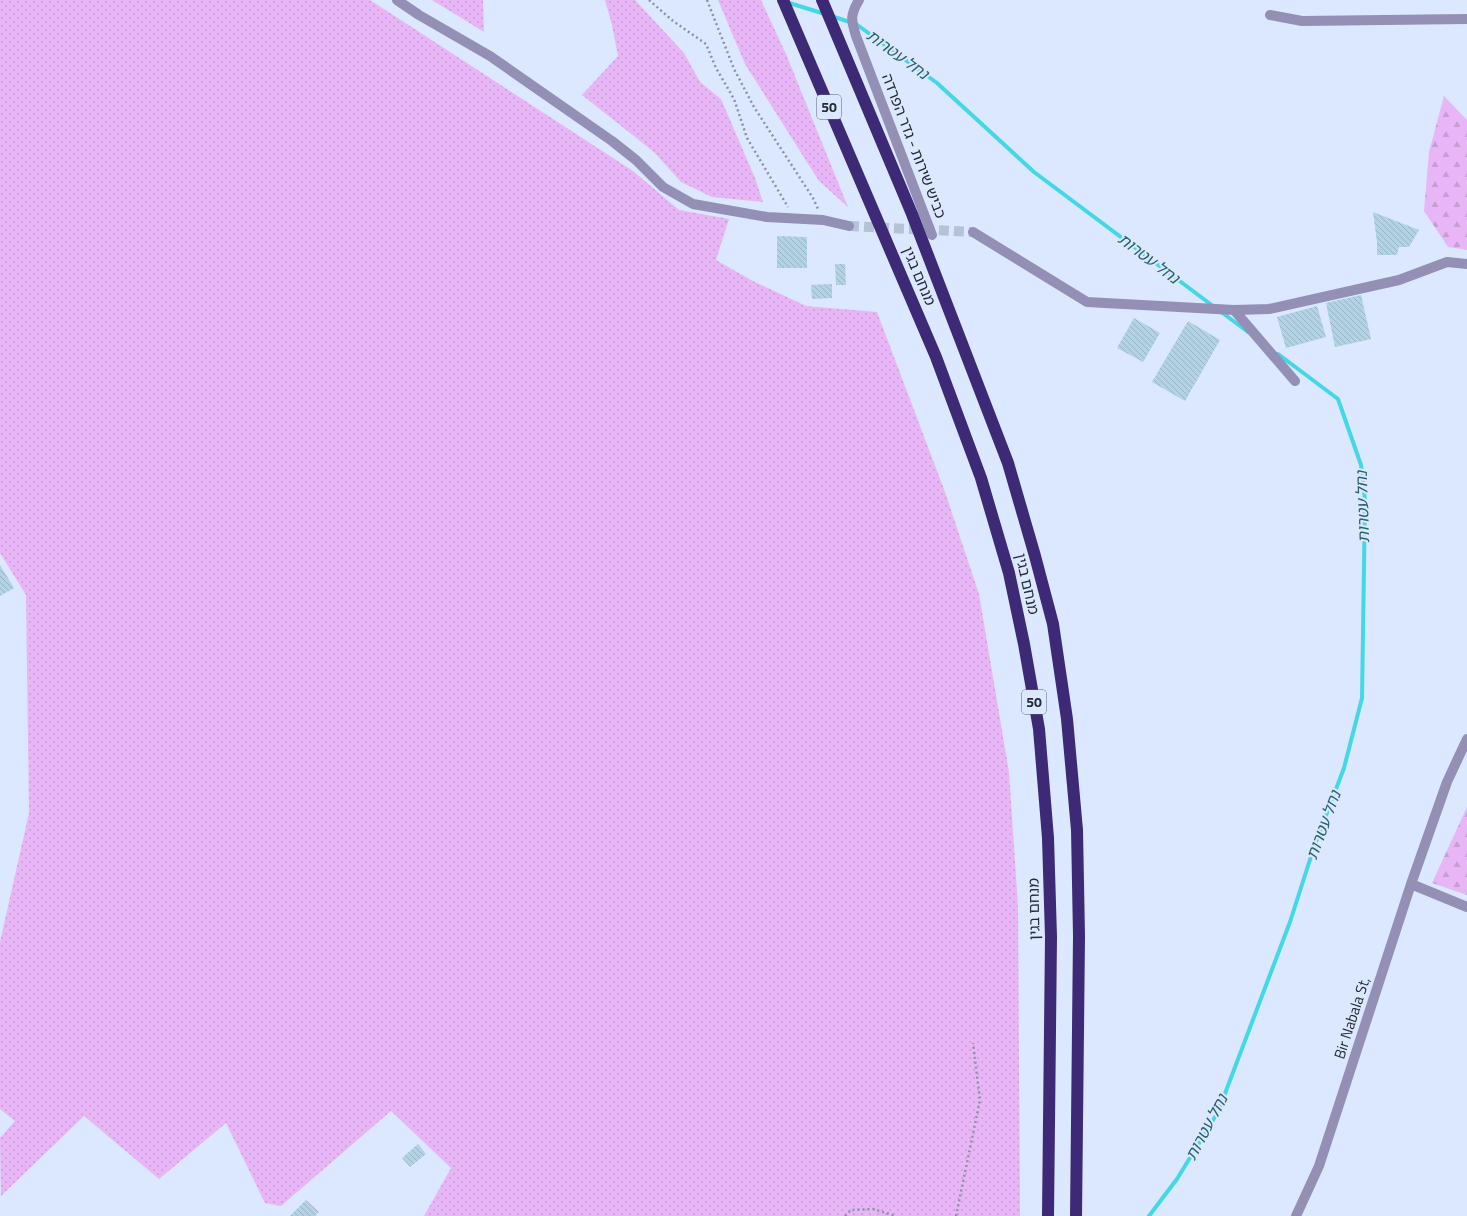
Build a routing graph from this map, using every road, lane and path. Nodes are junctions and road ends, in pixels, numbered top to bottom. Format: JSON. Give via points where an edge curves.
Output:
{"nodes":[{"id":1,"x":397,"y":0,"type":"edge"},
{"id":2,"x":649,"y":0,"type":"edge"},
{"id":3,"x":707,"y":0,"type":"edge"},
{"id":4,"x":783,"y":0,"type":"edge"},
{"id":5,"x":822,"y":0,"type":"edge"},
{"id":6,"x":859,"y":0,"type":"edge"},
{"id":7,"x":1270,"y":16,"type":"dead end"},
{"id":8,"x":1467,"y":19,"type":"edge"},
{"id":9,"x":796,"y":219,"type":"junction"},
{"id":10,"x":823,"y":220,"type":"junction"},
{"id":11,"x":849,"y":226,"type":"tunnel mouth"},
{"id":12,"x":973,"y":232,"type":"tunnel mouth"},
{"id":13,"x":932,"y":235,"type":"dead end"},
{"id":14,"x":1467,"y":264,"type":"edge"},
{"id":15,"x":1234,"y":310,"type":"junction"},
{"id":16,"x":1295,"y":381,"type":"dead end"},
{"id":17,"x":1467,"y":739,"type":"edge"},
{"id":18,"x":1411,"y":884,"type":"junction"},
{"id":19,"x":1467,"y":907,"type":"edge"},
{"id":20,"x":973,"y":1042,"type":"dead end"},
{"id":21,"x":845,"y":1216,"type":"edge"},
{"id":22,"x":896,"y":1216,"type":"edge"},
{"id":23,"x":956,"y":1216,"type":"edge"},
{"id":24,"x":1048,"y":1216,"type":"edge"},
{"id":25,"x":1076,"y":1216,"type":"edge"},
{"id":26,"x":1296,"y":1216,"type":"edge"}],
"edges":[{"from":1,"to":9,"type":"street","via":[[490,56],[612,141],[662,186],[693,204],[767,217]]},
{"from":2,"to":9,"type":"path","via":[[706,44],[734,99],[746,138]]},
{"from":3,"to":10,"type":"path","via":[[734,69],[754,107],[813,198]]},
{"from":4,"to":24,"type":"highway","name":"מנחם בגין","number":"50","via":[[936,357],[981,478],[1009,573],[1039,729],[1048,838],[1051,937]]},
{"from":5,"to":25,"type":"highway","name":"מנחם בגין","number":"50","via":[[912,214],[1008,463],[1053,624],[1077,830],[1079,936]]},
{"from":6,"to":13,"type":"street","name":"כביש שירות - גדר הפרדה","via":[[852,11],[853,28]]},
{"from":7,"to":8,"type":"street","via":[[1302,20]]},
{"from":9,"to":10,"type":"street"},
{"from":10,"to":11,"type":"street"},
{"from":12,"to":15,"type":"street","via":[[1087,302]]},
{"from":14,"to":15,"type":"street","via":[[1447,262],[1399,280],[1269,309]]},
{"from":15,"to":16,"type":"street"},
{"from":17,"to":18,"type":"street","name":"Bir Nabala St,","via":[[1447,782]]},
{"from":18,"to":19,"type":"street"},
{"from":18,"to":26,"type":"street","name":"Bir Nabala St,","via":[[1319,1166]]},
{"from":20,"to":23,"type":"path","via":[[980,1100]]},
{"from":21,"to":22,"type":"path","via":[[851,1210],[873,1209]]}]}
